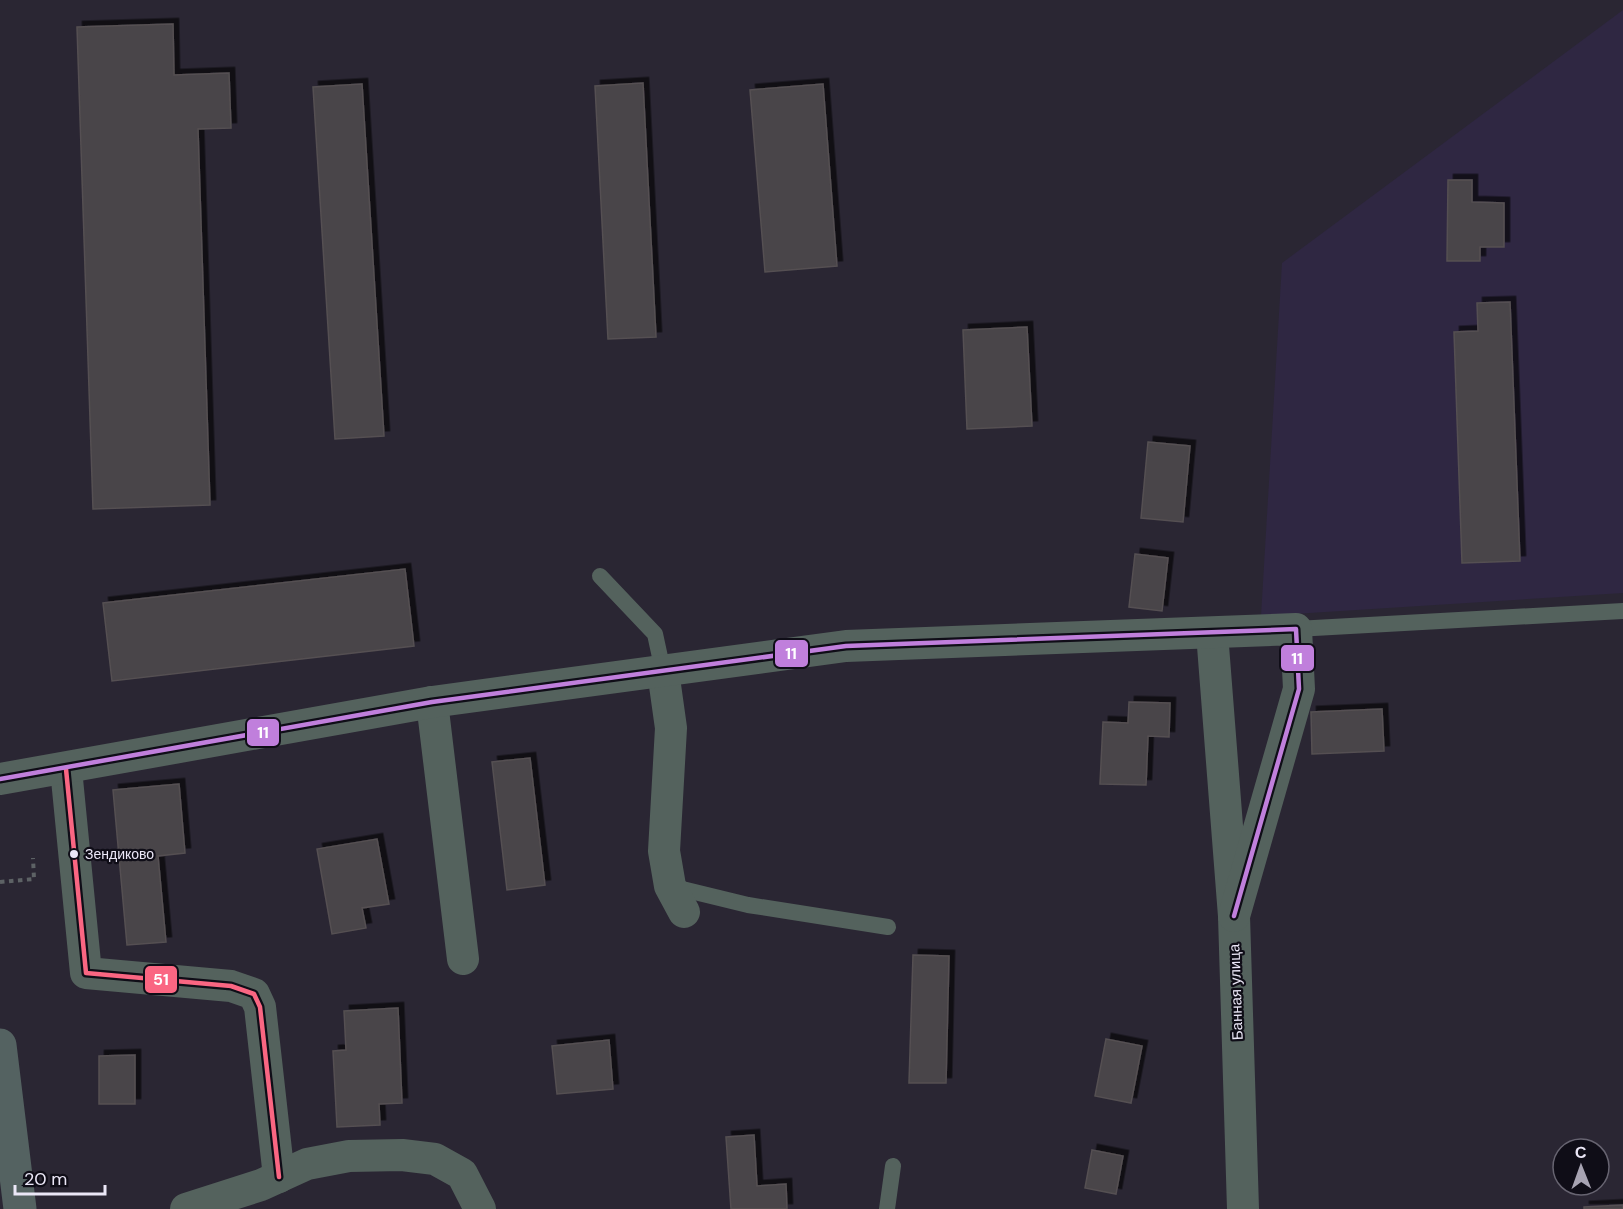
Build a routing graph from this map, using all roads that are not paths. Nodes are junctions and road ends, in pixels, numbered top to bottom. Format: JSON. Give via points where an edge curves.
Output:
{"nodes":[{"id":1,"x":600,"y":576,"type":"dead end"},
{"id":2,"x":1623,"y":611,"type":"edge"},
{"id":3,"x":1296,"y":629,"type":"junction"},
{"id":4,"x":1212,"y":633,"type":"junction"},
{"id":5,"x":663,"y":671,"type":"junction"},
{"id":6,"x":432,"y":702,"type":"junction"},
{"id":7,"x":66,"y":769,"type":"junction"},
{"id":8,"x":0,"y":779,"type":"edge"},
{"id":9,"x":677,"y":899,"type":"joint"},
{"id":10,"x":1234,"y":916,"type":"junction"},
{"id":11,"x":888,"y":927,"type":"dead end"},
{"id":12,"x":463,"y":959,"type":"dead end"},
{"id":13,"x":0,"y":1045,"type":"edge"},
{"id":14,"x":893,"y":1166,"type":"dead end"},
{"id":15,"x":279,"y":1177,"type":"junction"},
{"id":16,"x":20,"y":1209,"type":"edge"},
{"id":17,"x":186,"y":1209,"type":"edge"},
{"id":18,"x":480,"y":1209,"type":"edge"},
{"id":19,"x":887,"y":1209,"type":"edge"},
{"id":20,"x":1243,"y":1209,"type":"edge"}],
"edges":[{"from":1,"to":5,"type":"lane","via":[[655,634]]},
{"from":2,"to":3,"type":"lane"},
{"from":3,"to":4,"type":"street"},
{"from":3,"to":10,"type":"street","via":[[1299,689]]},
{"from":4,"to":5,"type":"street","via":[[846,646]]},
{"from":4,"to":10,"type":"street","name":"Банная улица"},
{"from":5,"to":6,"type":"street"},
{"from":5,"to":9,"type":"street","via":[[671,728],[664,851]]},
{"from":6,"to":7,"type":"street"},
{"from":6,"to":12,"type":"street"},
{"from":7,"to":8,"type":"street"},
{"from":7,"to":15,"type":"street","via":[[86,973],[231,986],[254,994],[260,1007]]},
{"from":9,"to":11,"type":"lane","via":[[747,905]]},
{"from":10,"to":20,"type":"street","name":"Банная улица"},
{"from":13,"to":16,"type":"main road"},
{"from":14,"to":19,"type":"lane"},
{"from":15,"to":17,"type":"street"},
{"from":15,"to":18,"type":"street","via":[[307,1164],[349,1156],[435,1159],[462,1174]]}]}
